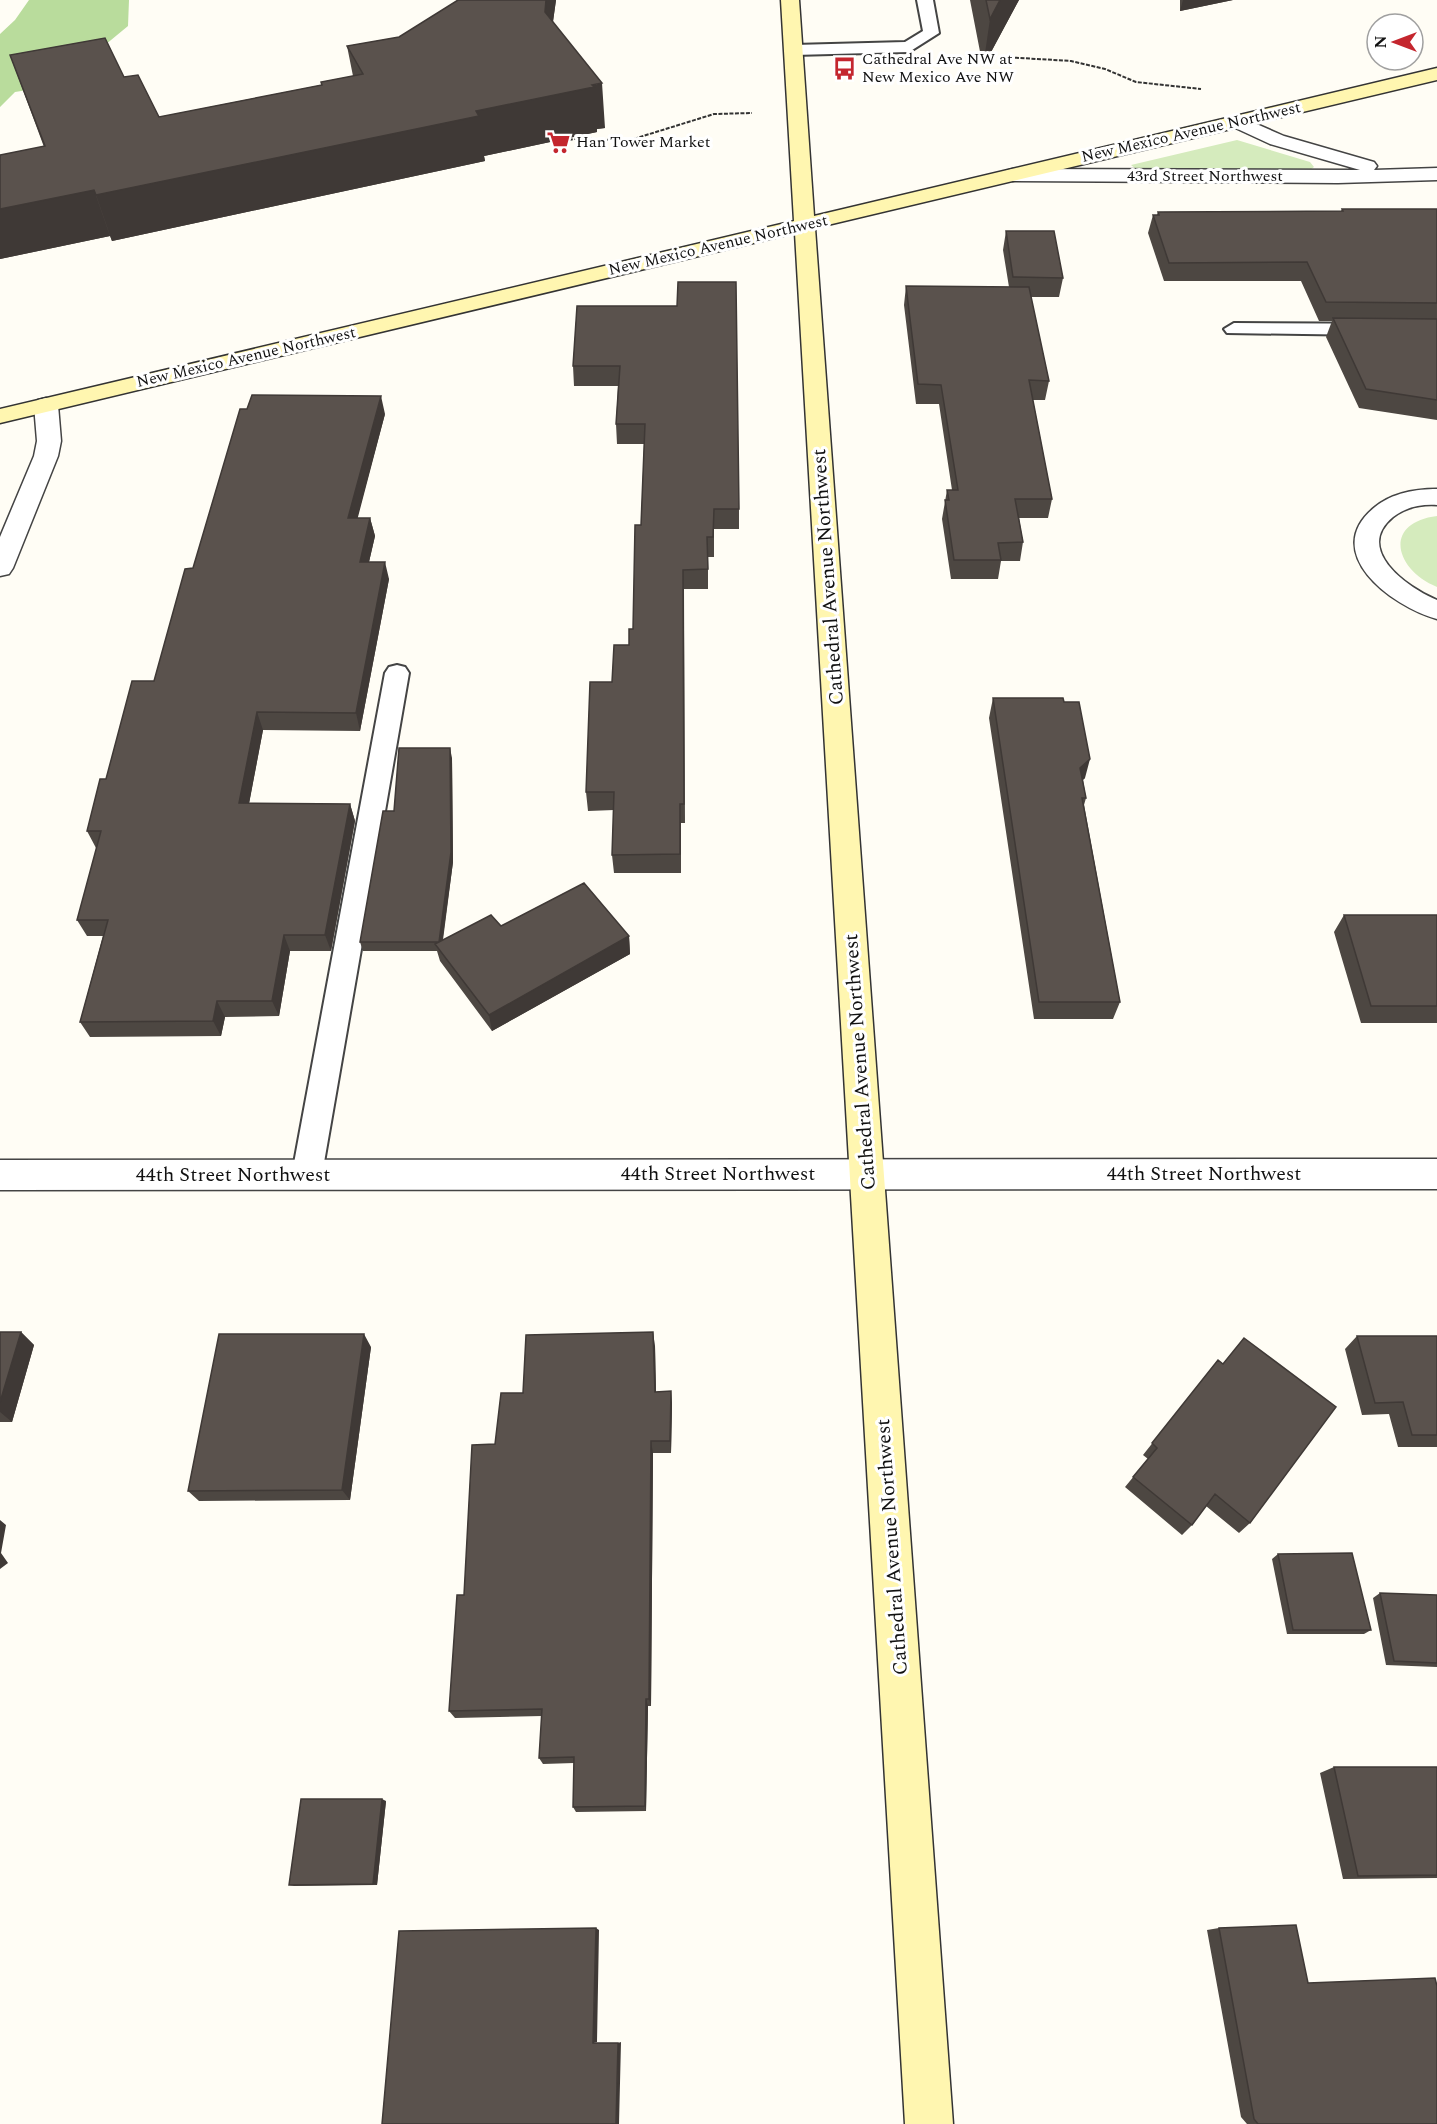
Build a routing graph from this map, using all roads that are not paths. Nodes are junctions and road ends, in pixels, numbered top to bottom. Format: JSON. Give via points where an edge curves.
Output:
{"nodes":[{"id":1,"x":790,"y":0,"type":"edge"},
{"id":2,"x":925,"y":0,"type":"edge"},
{"id":3,"x":794,"y":50,"type":"junction"},
{"id":4,"x":1437,"y":74,"type":"edge"},
{"id":5,"x":1236,"y":121,"type":"junction"},
{"id":6,"x":1398,"y":174,"type":"junction"},
{"id":7,"x":1437,"y":174,"type":"edge"},
{"id":8,"x":1013,"y":175,"type":"junction"},
{"id":9,"x":806,"y":224,"type":"junction"},
{"id":10,"x":1234,"y":329,"type":"dead end"},
{"id":11,"x":1437,"y":330,"type":"edge"},
{"id":12,"x":46,"y":405,"type":"junction"},
{"id":13,"x":0,"y":416,"type":"edge"},
{"id":14,"x":1437,"y":497,"type":"edge"},
{"id":15,"x":0,"y":568,"type":"edge"},
{"id":16,"x":1437,"y":610,"type":"edge"},
{"id":17,"x":397,"y":673,"type":"dead end"},
{"id":18,"x":307,"y":1174,"type":"junction"},
{"id":19,"x":867,"y":1174,"type":"junction"},
{"id":20,"x":1437,"y":1174,"type":"edge"},
{"id":21,"x":0,"y":1175,"type":"edge"},
{"id":22,"x":928,"y":2124,"type":"edge"}],
"edges":[{"from":1,"to":3,"type":"street","name":"Cathedral Avenue Northwest"},
{"from":2,"to":3,"type":"lane","via":[[931,33],[909,47]]},
{"from":3,"to":9,"type":"street","name":"Cathedral Avenue Northwest"},
{"from":4,"to":5,"type":"street","name":"New Mexico Avenue Northwest"},
{"from":5,"to":6,"type":"street","name":"43rd Street Northwest","via":[[1277,140]]},
{"from":5,"to":8,"type":"street","name":"New Mexico Avenue Northwest"},
{"from":6,"to":7,"type":"street","name":"43rd Street Northwest"},
{"from":6,"to":8,"type":"street","name":"43rd Street Northwest"},
{"from":8,"to":9,"type":"street","name":"New Mexico Avenue Northwest"},
{"from":9,"to":12,"type":"street","name":"New Mexico Avenue Northwest"},
{"from":9,"to":19,"type":"street","name":"Cathedral Avenue Northwest"},
{"from":10,"to":11,"type":"lane"},
{"from":12,"to":13,"type":"street","name":"New Mexico Avenue Northwest"},
{"from":12,"to":15,"type":"street","via":[[46,456]]},
{"from":14,"to":16,"type":"street","via":[[1400,502],[1379,514],[1367,531],[1367,550],[1377,571],[1399,591]]},
{"from":17,"to":18,"type":"lane"},
{"from":18,"to":19,"type":"street","name":"44th Street Northwest"},
{"from":18,"to":21,"type":"street","name":"44th Street Northwest"},
{"from":19,"to":20,"type":"street","name":"44th Street Northwest"},
{"from":19,"to":22,"type":"street","name":"Cathedral Avenue Northwest"}]}
